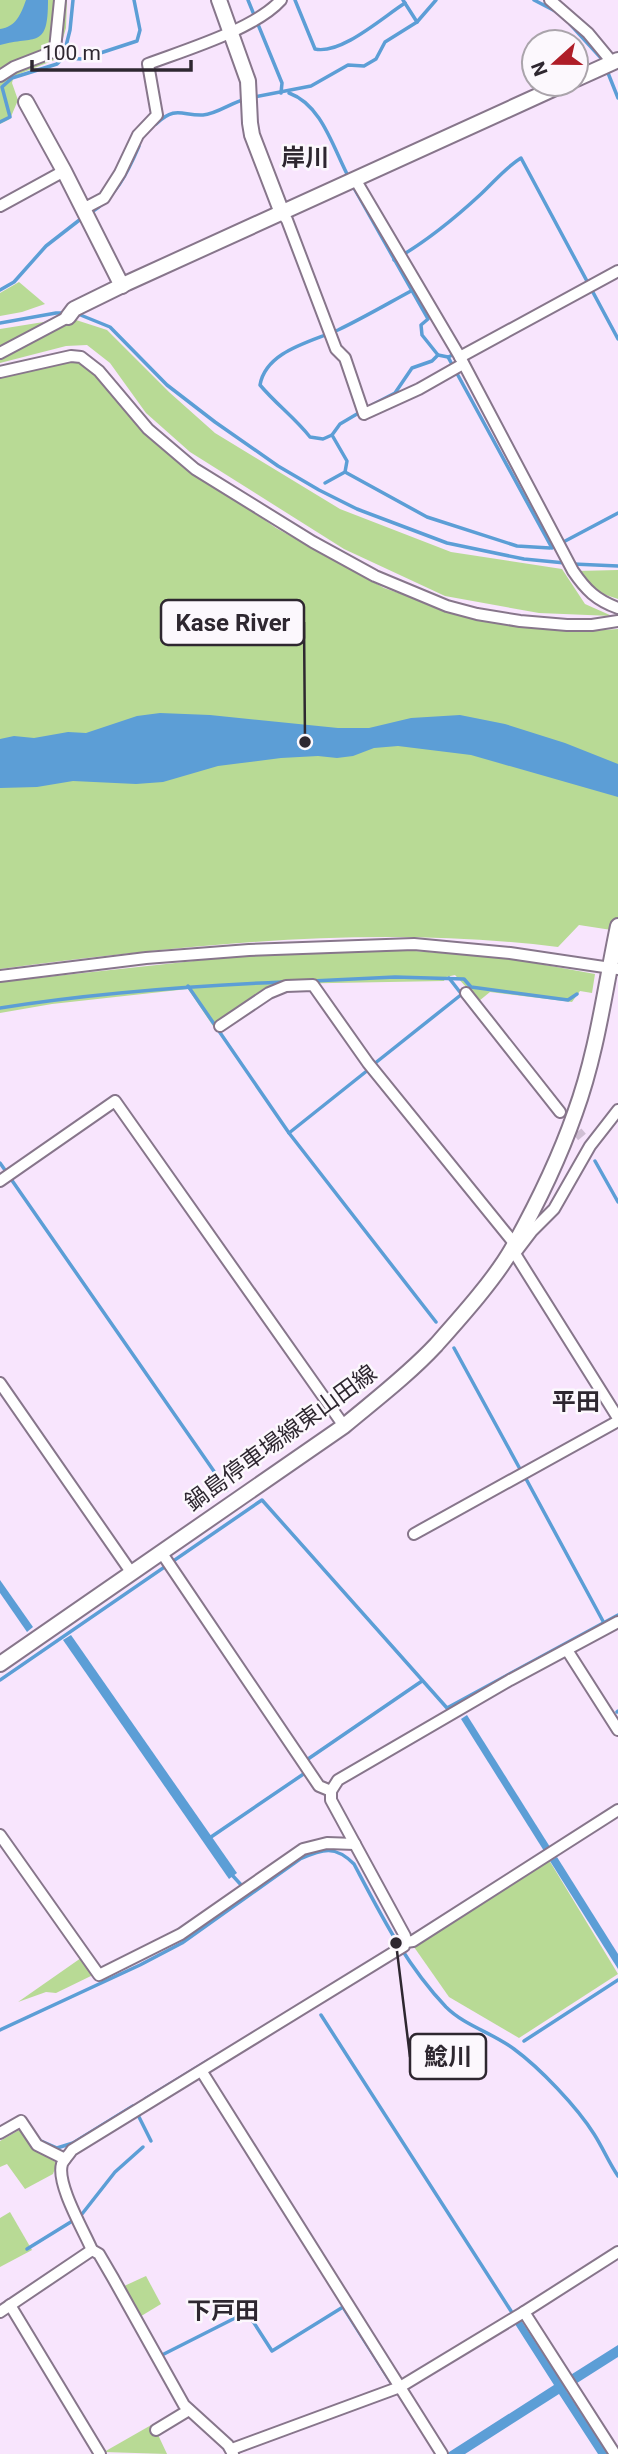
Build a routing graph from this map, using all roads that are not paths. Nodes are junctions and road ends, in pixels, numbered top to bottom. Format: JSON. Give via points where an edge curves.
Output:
{"nodes":[{"id":1,"x":60,"y":0,"type":"edge"},
{"id":2,"x":219,"y":0,"type":"edge"},
{"id":3,"x":281,"y":0,"type":"edge"},
{"id":4,"x":550,"y":0,"type":"edge"},
{"id":5,"x":229,"y":31,"type":"junction"},
{"id":6,"x":615,"y":61,"type":"edge"},
{"id":7,"x":590,"y":73,"type":"edge"},
{"id":8,"x":7,"y":77,"type":"edge"},
{"id":9,"x":533,"y":98,"type":"edge"},
{"id":10,"x":26,"y":102,"type":"dead end"},
{"id":11,"x":64,"y":171,"type":"junction"},
{"id":12,"x":351,"y":181,"type":"junction"},
{"id":13,"x":0,"y":206,"type":"edge"},
{"id":14,"x":282,"y":213,"type":"junction"},
{"id":15,"x":86,"y":214,"type":"junction"},
{"id":16,"x":618,"y":271,"type":"edge"},
{"id":17,"x":122,"y":286,"type":"junction"},
{"id":18,"x":71,"y":313,"type":"joint"},
{"id":19,"x":0,"y":354,"type":"edge"},
{"id":20,"x":458,"y":361,"type":"junction"},
{"id":21,"x":0,"y":372,"type":"edge"},
{"id":22,"x":618,"y":608,"type":"edge"},
{"id":23,"x":618,"y":621,"type":"edge"},
{"id":24,"x":618,"y":926,"type":"edge"},
{"id":25,"x":613,"y":966,"type":"edge"},
{"id":26,"x":0,"y":976,"type":"edge"},
{"id":27,"x":466,"y":993,"type":"dead end"},
{"id":28,"x":220,"y":1026,"type":"dead end"},
{"id":29,"x":618,"y":1110,"type":"edge"},
{"id":30,"x":561,"y":1112,"type":"tunnel mouth"},
{"id":31,"x":582,"y":1137,"type":"tunnel mouth"},
{"id":32,"x":590,"y":1146,"type":"junction"},
{"id":33,"x":0,"y":1181,"type":"edge"},
{"id":34,"x":514,"y":1248,"type":"junction"},
{"id":35,"x":0,"y":1383,"type":"edge"},
{"id":36,"x":618,"y":1419,"type":"edge"},
{"id":37,"x":344,"y":1426,"type":"junction"},
{"id":38,"x":414,"y":1534,"type":"dead end"},
{"id":39,"x":166,"y":1560,"type":"junction"},
{"id":40,"x":131,"y":1572,"type":"junction"},
{"id":41,"x":618,"y":1622,"type":"edge"},
{"id":42,"x":567,"y":1650,"type":"junction"},
{"id":43,"x":0,"y":1664,"type":"edge"},
{"id":44,"x":618,"y":1730,"type":"edge"},
{"id":45,"x":331,"y":1791,"type":"junction"},
{"id":46,"x":618,"y":1810,"type":"edge"},
{"id":47,"x":0,"y":1835,"type":"edge"},
{"id":48,"x":355,"y":1844,"type":"junction"},
{"id":49,"x":405,"y":1944,"type":"junction"},
{"id":50,"x":202,"y":2072,"type":"junction"},
{"id":51,"x":0,"y":2133,"type":"edge"},
{"id":52,"x":65,"y":2159,"type":"junction"},
{"id":53,"x":92,"y":2250,"type":"junction"},
{"id":54,"x":618,"y":2252,"type":"edge"},
{"id":55,"x":5,"y":2309,"type":"edge"},
{"id":56,"x":524,"y":2312,"type":"junction"},
{"id":57,"x":400,"y":2387,"type":"junction"},
{"id":58,"x":189,"y":2410,"type":"junction"},
{"id":59,"x":156,"y":2430,"type":"dead end"},
{"id":60,"x":232,"y":2452,"type":"edge"},
{"id":61,"x":100,"y":2454,"type":"edge"},
{"id":62,"x":442,"y":2454,"type":"edge"},
{"id":63,"x":615,"y":2454,"type":"edge"}],
"edges":[{"from":1,"to":8,"type":"street","via":[[55,49]]},
{"from":2,"to":5,"type":"street"},
{"from":3,"to":5,"type":"street"},
{"from":4,"to":6,"type":"street"},
{"from":5,"to":14,"type":"street","via":[[248,81],[252,135]]},
{"from":5,"to":15,"type":"street","via":[[148,64],[157,115],[138,135],[104,198]]},
{"from":6,"to":7,"type":"street"},
{"from":9,"to":12,"type":"street"},
{"from":10,"to":11,"type":"street"},
{"from":11,"to":13,"type":"street"},
{"from":11,"to":15,"type":"street"},
{"from":12,"to":14,"type":"street"},
{"from":12,"to":20,"type":"street","via":[[402,257]]},
{"from":14,"to":17,"type":"street"},
{"from":14,"to":20,"type":"street","via":[[363,411],[419,388]]},
{"from":15,"to":17,"type":"street"},
{"from":16,"to":20,"type":"street"},
{"from":17,"to":18,"type":"street"},
{"from":18,"to":19,"type":"street"},
{"from":20,"to":22,"type":"street","via":[[573,571],[589,593]]},
{"from":21,"to":23,"type":"street","via":[[81,357],[99,371],[148,429],[195,469],[346,561],[419,596],[477,614],[520,621],[592,625]]},
{"from":24,"to":25,"type":"street","name":"鍋島停車場線東山田線"},
{"from":25,"to":26,"type":"street","via":[[414,944],[223,952]]},
{"from":25,"to":34,"type":"street","name":"鍋島停車場線東山田線","via":[[576,1112]]},
{"from":27,"to":30,"type":"street"},
{"from":28,"to":34,"type":"street","via":[[269,993],[286,986],[313,985],[368,1063]]},
{"from":29,"to":32,"type":"street"},
{"from":31,"to":32,"type":"street"},
{"from":32,"to":34,"type":"street","via":[[554,1209]]},
{"from":33,"to":37,"type":"street","via":[[115,1101]]},
{"from":34,"to":36,"type":"street"},
{"from":34,"to":37,"type":"street","name":"鍋島停車場線東山田線","via":[[435,1346]]},
{"from":35,"to":40,"type":"street"},
{"from":36,"to":38,"type":"street"},
{"from":37,"to":39,"type":"street","name":"鍋島停車場線東山田線"},
{"from":39,"to":40,"type":"street","name":"鍋島停車場線東山田線"},
{"from":39,"to":45,"type":"street","via":[[319,1786]]},
{"from":40,"to":43,"type":"street","name":"鍋島停車場線東山田線"},
{"from":41,"to":42,"type":"street"},
{"from":42,"to":44,"type":"street"},
{"from":42,"to":45,"type":"street","via":[[338,1780]]},
{"from":45,"to":48,"type":"street","via":[[331,1800]]},
{"from":46,"to":49,"type":"street"},
{"from":47,"to":48,"type":"street","via":[[99,1975],[181,1934],[303,1849],[327,1843]]},
{"from":48,"to":49,"type":"street","via":[[405,1936]]},
{"from":49,"to":50,"type":"street"},
{"from":50,"to":52,"type":"street"},
{"from":50,"to":57,"type":"street"},
{"from":51,"to":52,"type":"street","via":[[21,2121],[37,2145]]},
{"from":52,"to":53,"type":"street","via":[[61,2179]]},
{"from":53,"to":55,"type":"street"},
{"from":53,"to":58,"type":"street"},
{"from":54,"to":56,"type":"street"},
{"from":55,"to":61,"type":"street"},
{"from":56,"to":57,"type":"street"},
{"from":56,"to":63,"type":"street"},
{"from":57,"to":60,"type":"street"},
{"from":57,"to":62,"type":"street"},
{"from":58,"to":59,"type":"street"},
{"from":58,"to":60,"type":"street"}]}
